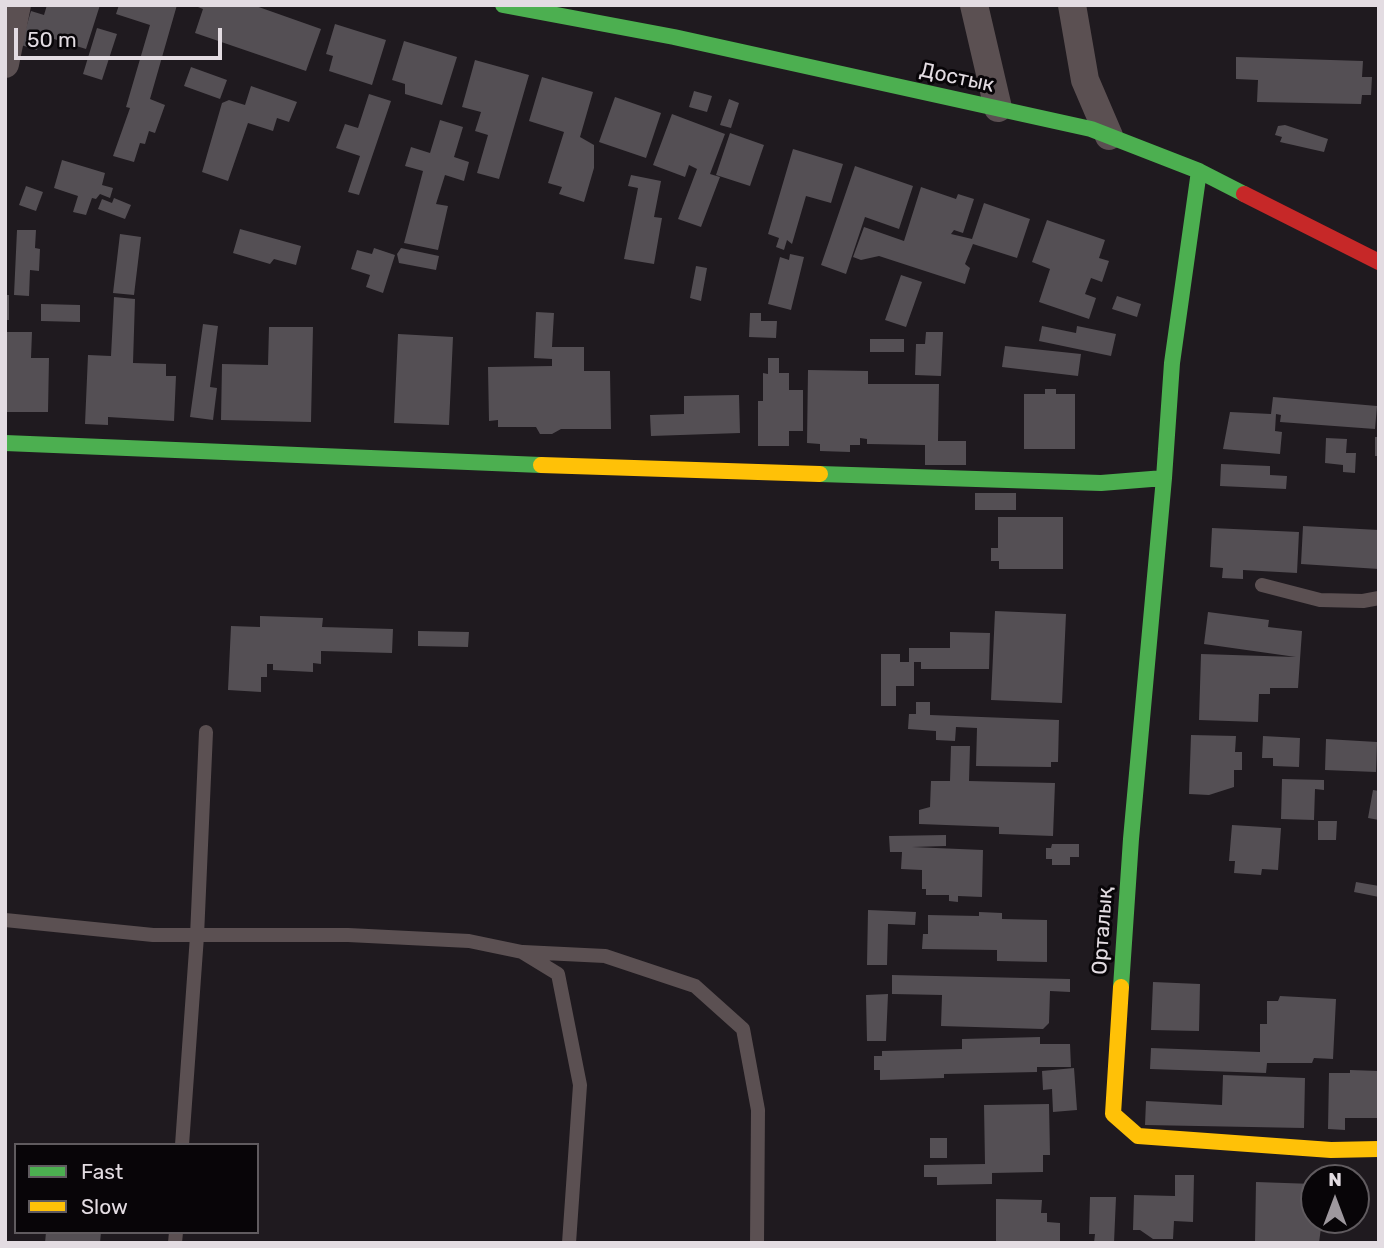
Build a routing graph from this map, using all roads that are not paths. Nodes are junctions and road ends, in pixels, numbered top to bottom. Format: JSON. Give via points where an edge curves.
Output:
{"nodes":[{"id":1,"x":17,"y":5,"type":"edge"},
{"id":2,"x":503,"y":5,"type":"edge"},
{"id":3,"x":974,"y":5,"type":"edge"},
{"id":4,"x":1072,"y":5,"type":"edge"},
{"id":5,"x":5,"y":64,"type":"edge"},
{"id":6,"x":998,"y":108,"type":"junction"},
{"id":7,"x":1109,"y":136,"type":"junction"},
{"id":8,"x":1199,"y":171,"type":"junction"},
{"id":9,"x":1379,"y":262,"type":"edge"},
{"id":10,"x":5,"y":443,"type":"edge"},
{"id":11,"x":1164,"y":478,"type":"junction"},
{"id":12,"x":1262,"y":585,"type":"dead end"},
{"id":13,"x":1379,"y":598,"type":"edge"},
{"id":14,"x":206,"y":732,"type":"dead end"},
{"id":15,"x":5,"y":920,"type":"edge"},
{"id":16,"x":197,"y":936,"type":"junction"},
{"id":17,"x":522,"y":952,"type":"junction"},
{"id":18,"x":182,"y":1143,"type":"edge"},
{"id":19,"x":1379,"y":1149,"type":"edge"},
{"id":20,"x":569,"y":1243,"type":"edge"},
{"id":21,"x":757,"y":1243,"type":"edge"}],
"edges":[{"from":1,"to":5,"type":"street"},
{"from":2,"to":6,"type":"street","name":"Достык","via":[[674,37]]},
{"from":3,"to":6,"type":"street"},
{"from":4,"to":7,"type":"street","via":[[1085,80]]},
{"from":6,"to":7,"type":"street","name":"Достык"},
{"from":7,"to":8,"type":"street","name":"Достык"},
{"from":8,"to":9,"type":"street","name":"Достык"},
{"from":8,"to":11,"type":"street","via":[[1172,363]]},
{"from":10,"to":11,"type":"street","via":[[1087,482]]},
{"from":11,"to":19,"type":"street","name":"Орталық","via":[[1132,825],[1113,1114],[1138,1136],[1331,1150]]},
{"from":12,"to":13,"type":"lane","via":[[1320,600]]},
{"from":14,"to":16,"type":"lane"},
{"from":15,"to":16,"type":"lane"},
{"from":16,"to":17,"type":"lane","via":[[348,934],[470,941]]},
{"from":16,"to":18,"type":"lane"},
{"from":17,"to":20,"type":"lane","via":[[558,974],[580,1085]]},
{"from":17,"to":21,"type":"lane","via":[[605,956],[695,986],[743,1029],[758,1110]]}]}
